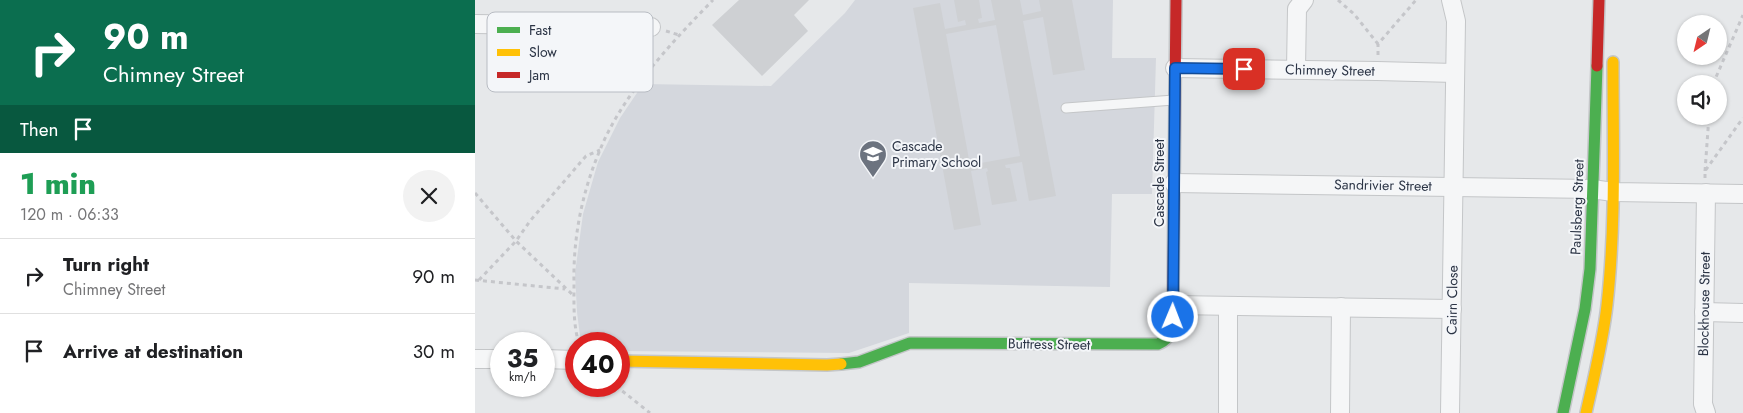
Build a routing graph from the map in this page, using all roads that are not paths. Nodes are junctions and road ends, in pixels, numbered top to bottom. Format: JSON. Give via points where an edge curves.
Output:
{"nodes":[{"id":1,"x":1176,"y":0,"type":"edge"},
{"id":2,"x":1304,"y":0,"type":"edge"},
{"id":3,"x":1451,"y":0,"type":"edge"},
{"id":4,"x":1599,"y":0,"type":"edge"},
{"id":5,"x":1613,"y":48,"type":"dead end"},
{"id":6,"x":1175,"y":68,"type":"junction"},
{"id":7,"x":1296,"y":69,"type":"junction"},
{"id":8,"x":1455,"y":74,"type":"junction"},
{"id":9,"x":1175,"y":100,"type":"junction"},
{"id":10,"x":1066,"y":108,"type":"dead end"},
{"id":11,"x":1174,"y":183,"type":"junction"},
{"id":12,"x":1454,"y":186,"type":"junction"},
{"id":13,"x":1592,"y":189,"type":"junction"},
{"id":14,"x":1613,"y":192,"type":"junction"},
{"id":15,"x":1706,"y":193,"type":"junction"},
{"id":16,"x":1743,"y":194,"type":"edge"},
{"id":17,"x":1173,"y":305,"type":"junction"},
{"id":18,"x":1228,"y":306,"type":"junction"},
{"id":19,"x":1341,"y":308,"type":"junction"},
{"id":20,"x":1452,"y":309,"type":"junction"},
{"id":21,"x":1704,"y":312,"type":"junction"},
{"id":22,"x":1743,"y":313,"type":"edge"},
{"id":23,"x":475,"y":358,"type":"edge"},
{"id":24,"x":490,"y":359,"type":"edge"},
{"id":25,"x":630,"y":361,"type":"edge"},
{"id":26,"x":1228,"y":413,"type":"edge"},
{"id":27,"x":1340,"y":413,"type":"edge"},
{"id":28,"x":1450,"y":413,"type":"edge"},
{"id":29,"x":1563,"y":413,"type":"edge"},
{"id":30,"x":1586,"y":413,"type":"edge"},
{"id":31,"x":1706,"y":413,"type":"edge"}],
"edges":[{"from":1,"to":6,"type":"street","name":"Cascade Street"},
{"from":2,"to":7,"type":"street","via":[[1297,9]]},
{"from":3,"to":8,"type":"street","name":"Cairn Close","via":[[1455,21]]},
{"from":4,"to":13,"type":"street","name":"Paulsberg Street"},
{"from":5,"to":14,"type":"street"},
{"from":6,"to":7,"type":"street","name":"Chimney Street"},
{"from":6,"to":9,"type":"street","name":"Cascade Street"},
{"from":7,"to":8,"type":"street","name":"Chimney Street"},
{"from":8,"to":12,"type":"street","name":"Cairn Close"},
{"from":9,"to":10,"type":"lane"},
{"from":9,"to":11,"type":"street","name":"Cascade Street"},
{"from":11,"to":12,"type":"street","name":"Sandrivier Street"},
{"from":11,"to":17,"type":"street","name":"Cascade Street"},
{"from":12,"to":13,"type":"street","name":"Sandrivier Street"},
{"from":12,"to":20,"type":"street","name":"Cairn Close"},
{"from":13,"to":14,"type":"street","name":"Sandrivier Street"},
{"from":13,"to":29,"type":"street","name":"Paulsberg Street","via":[[1588,289]]},
{"from":14,"to":15,"type":"street","name":"Sandrivier Street"},
{"from":14,"to":30,"type":"street","via":[[1607,303]]},
{"from":15,"to":16,"type":"street","name":"Sandrivier Street"},
{"from":15,"to":21,"type":"street","name":"Blockhouse Street"},
{"from":17,"to":18,"type":"street"},
{"from":17,"to":25,"type":"street","name":"Buttress Street","via":[[1171,334],[1163,343],[1156,345],[910,343],[859,362],[827,365]]},
{"from":18,"to":19,"type":"street"},
{"from":18,"to":26,"type":"street"},
{"from":19,"to":20,"type":"street"},
{"from":19,"to":27,"type":"street"},
{"from":20,"to":28,"type":"street","name":"Cairn Close"},
{"from":21,"to":22,"type":"street"},
{"from":21,"to":31,"type":"street","name":"Blockhouse Street","via":[[1703,404]]},
{"from":23,"to":24,"type":"street"}]}
